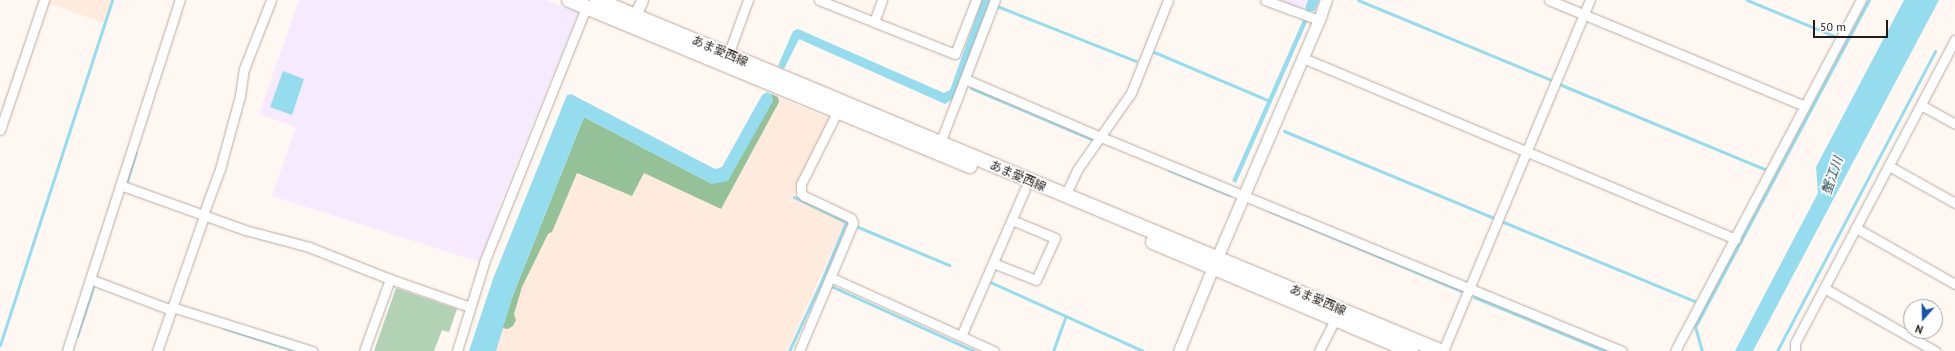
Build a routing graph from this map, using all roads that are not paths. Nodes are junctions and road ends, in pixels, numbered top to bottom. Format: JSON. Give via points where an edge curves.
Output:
{"nodes":[{"id":1,"x":44,"y":0,"type":"edge"},
{"id":2,"x":180,"y":0,"type":"edge"},
{"id":3,"x":271,"y":0,"type":"edge"},
{"id":4,"x":570,"y":0,"type":"edge"},
{"id":5,"x":642,"y":0,"type":"edge"},
{"id":6,"x":748,"y":0,"type":"edge"},
{"id":7,"x":819,"y":0,"type":"edge"},
{"id":8,"x":882,"y":0,"type":"edge"},
{"id":9,"x":976,"y":0,"type":"edge"},
{"id":10,"x":994,"y":0,"type":"edge"},
{"id":11,"x":1265,"y":0,"type":"edge"},
{"id":12,"x":1326,"y":0,"type":"edge"},
{"id":13,"x":1550,"y":0,"type":"edge"},
{"id":14,"x":1590,"y":0,"type":"edge"},
{"id":15,"x":1861,"y":0,"type":"edge"},
{"id":16,"x":1165,"y":1,"type":"edge"},
{"id":17,"x":592,"y":4,"type":"edge"},
{"id":18,"x":1584,"y":14,"type":"junction"},
{"id":19,"x":632,"y":20,"type":"junction"},
{"id":20,"x":1319,"y":20,"type":"junction"},
{"id":21,"x":874,"y":22,"type":"junction"},
{"id":22,"x":1954,"y":43,"type":"edge"},
{"id":23,"x":728,"y":54,"type":"junction"},
{"id":24,"x":1303,"y":58,"type":"junction"},
{"id":25,"x":965,"y":78,"type":"junction"},
{"id":26,"x":4,"y":104,"type":"edge"},
{"id":27,"x":1921,"y":104,"type":"junction"},
{"id":28,"x":1805,"y":106,"type":"junction"},
{"id":29,"x":837,"y":112,"type":"junction"},
{"id":30,"x":1955,"y":124,"type":"edge"},
{"id":31,"x":0,"y":130,"type":"edge"},
{"id":32,"x":1101,"y":137,"type":"junction"},
{"id":33,"x":940,"y":143,"type":"junction"},
{"id":34,"x":1526,"y":151,"type":"junction"},
{"id":35,"x":1889,"y":166,"type":"junction"},
{"id":36,"x":120,"y":185,"type":"junction"},
{"id":37,"x":1025,"y":189,"type":"junction"},
{"id":38,"x":1244,"y":195,"type":"junction"},
{"id":39,"x":1065,"y":196,"type":"junction"},
{"id":40,"x":1955,"y":204,"type":"edge"},
{"id":41,"x":204,"y":215,"type":"junction"},
{"id":42,"x":1012,"y":220,"type":"junction"},
{"id":43,"x":1856,"y":228,"type":"junction"},
{"id":44,"x":1736,"y":239,"type":"junction"},
{"id":45,"x":1215,"y":262,"type":"junction"},
{"id":46,"x":993,"y":263,"type":"junction"},
{"id":47,"x":830,"y":277,"type":"junction"},
{"id":48,"x":90,"y":279,"type":"junction"},
{"id":49,"x":390,"y":279,"type":"junction"},
{"id":50,"x":1955,"y":284,"type":"edge"},
{"id":51,"x":1469,"y":287,"type":"junction"},
{"id":52,"x":1824,"y":288,"type":"junction"},
{"id":53,"x":470,"y":307,"type":"junction"},
{"id":54,"x":171,"y":309,"type":"junction"},
{"id":55,"x":1335,"y":319,"type":"junction"},
{"id":56,"x":961,"y":336,"type":"junction"},
{"id":57,"x":66,"y":351,"type":"edge"},
{"id":58,"x":157,"y":351,"type":"edge"},
{"id":59,"x":312,"y":351,"type":"edge"},
{"id":60,"x":364,"y":351,"type":"edge"},
{"id":61,"x":457,"y":351,"type":"edge"},
{"id":62,"x":799,"y":351,"type":"edge"},
{"id":63,"x":994,"y":351,"type":"edge"},
{"id":64,"x":1180,"y":351,"type":"edge"},
{"id":65,"x":1320,"y":351,"type":"edge"},
{"id":66,"x":1411,"y":351,"type":"edge"},
{"id":67,"x":1441,"y":351,"type":"edge"},
{"id":68,"x":1622,"y":351,"type":"edge"},
{"id":69,"x":1675,"y":351,"type":"edge"},
{"id":70,"x":1795,"y":351,"type":"edge"},
{"id":71,"x":1935,"y":351,"type":"edge"}],
"edges":[{"from":1,"to":26,"type":"street"},
{"from":2,"to":36,"type":"street"},
{"from":3,"to":41,"type":"street","via":[[244,69],[240,96],[220,169]]},
{"from":4,"to":17,"type":"main road","name":"あま愛西線"},
{"from":5,"to":19,"type":"street"},
{"from":6,"to":23,"type":"street"},
{"from":7,"to":21,"type":"street"},
{"from":8,"to":21,"type":"street"},
{"from":9,"to":21,"type":"street","via":[[955,54]]},
{"from":10,"to":25,"type":"street"},
{"from":11,"to":20,"type":"street"},
{"from":12,"to":20,"type":"street"},
{"from":13,"to":18,"type":"street"},
{"from":14,"to":18,"type":"street"},
{"from":15,"to":28,"type":"street"},
{"from":16,"to":32,"type":"street","via":[[1131,93]]},
{"from":17,"to":19,"type":"main road","name":"あま愛西線"},
{"from":17,"to":53,"type":"street","via":[[485,260]]},
{"from":18,"to":28,"type":"street"},
{"from":18,"to":34,"type":"street"},
{"from":19,"to":23,"type":"main road","name":"あま愛西線"},
{"from":19,"to":29,"type":"main road","name":"あま愛西線"},
{"from":20,"to":24,"type":"street"},
{"from":22,"to":27,"type":"street"},
{"from":23,"to":33,"type":"main road","name":"あま愛西線"},
{"from":24,"to":34,"type":"street"},
{"from":24,"to":38,"type":"street"},
{"from":25,"to":32,"type":"street"},
{"from":25,"to":33,"type":"street"},
{"from":26,"to":31,"type":"street"},
{"from":27,"to":30,"type":"street"},
{"from":27,"to":35,"type":"street"},
{"from":28,"to":44,"type":"street"},
{"from":29,"to":37,"type":"main road","name":"あま愛西線"},
{"from":29,"to":47,"type":"street","via":[[800,189],[804,196],[851,218],[853,223]]},
{"from":32,"to":38,"type":"street"},
{"from":32,"to":39,"type":"street","via":[[1077,170]]},
{"from":33,"to":39,"type":"main road","name":"あま愛西線"},
{"from":34,"to":44,"type":"street"},
{"from":34,"to":51,"type":"street"},
{"from":35,"to":40,"type":"street"},
{"from":35,"to":43,"type":"street"},
{"from":36,"to":41,"type":"street"},
{"from":36,"to":48,"type":"street"},
{"from":37,"to":42,"type":"street"},
{"from":37,"to":45,"type":"main road","name":"あま愛西線"},
{"from":38,"to":45,"type":"street"},
{"from":38,"to":51,"type":"street"},
{"from":39,"to":45,"type":"main road","name":"あま愛西線"},
{"from":41,"to":49,"type":"street","via":[[245,230],[309,247]]},
{"from":41,"to":54,"type":"street"},
{"from":42,"to":46,"type":"street"},
{"from":42,"to":46,"type":"street","via":[[1055,238],[1036,280]]},
{"from":43,"to":50,"type":"street"},
{"from":43,"to":52,"type":"street"},
{"from":44,"to":69,"type":"street"},
{"from":45,"to":55,"type":"main road","name":"あま愛西線"},
{"from":45,"to":64,"type":"street"},
{"from":45,"to":67,"type":"main road","name":"あま愛西線"},
{"from":46,"to":56,"type":"street"},
{"from":47,"to":56,"type":"street"},
{"from":47,"to":62,"type":"street"},
{"from":48,"to":54,"type":"street"},
{"from":48,"to":57,"type":"street"},
{"from":49,"to":53,"type":"street"},
{"from":49,"to":60,"type":"street"},
{"from":51,"to":67,"type":"street"},
{"from":51,"to":68,"type":"street"},
{"from":52,"to":70,"type":"street","via":[[1795,343]]},
{"from":52,"to":71,"type":"street"},
{"from":53,"to":61,"type":"street"},
{"from":54,"to":58,"type":"street"},
{"from":54,"to":59,"type":"street"},
{"from":55,"to":65,"type":"street"},
{"from":55,"to":66,"type":"main road","name":"あま愛西線"},
{"from":56,"to":63,"type":"street"}]}
